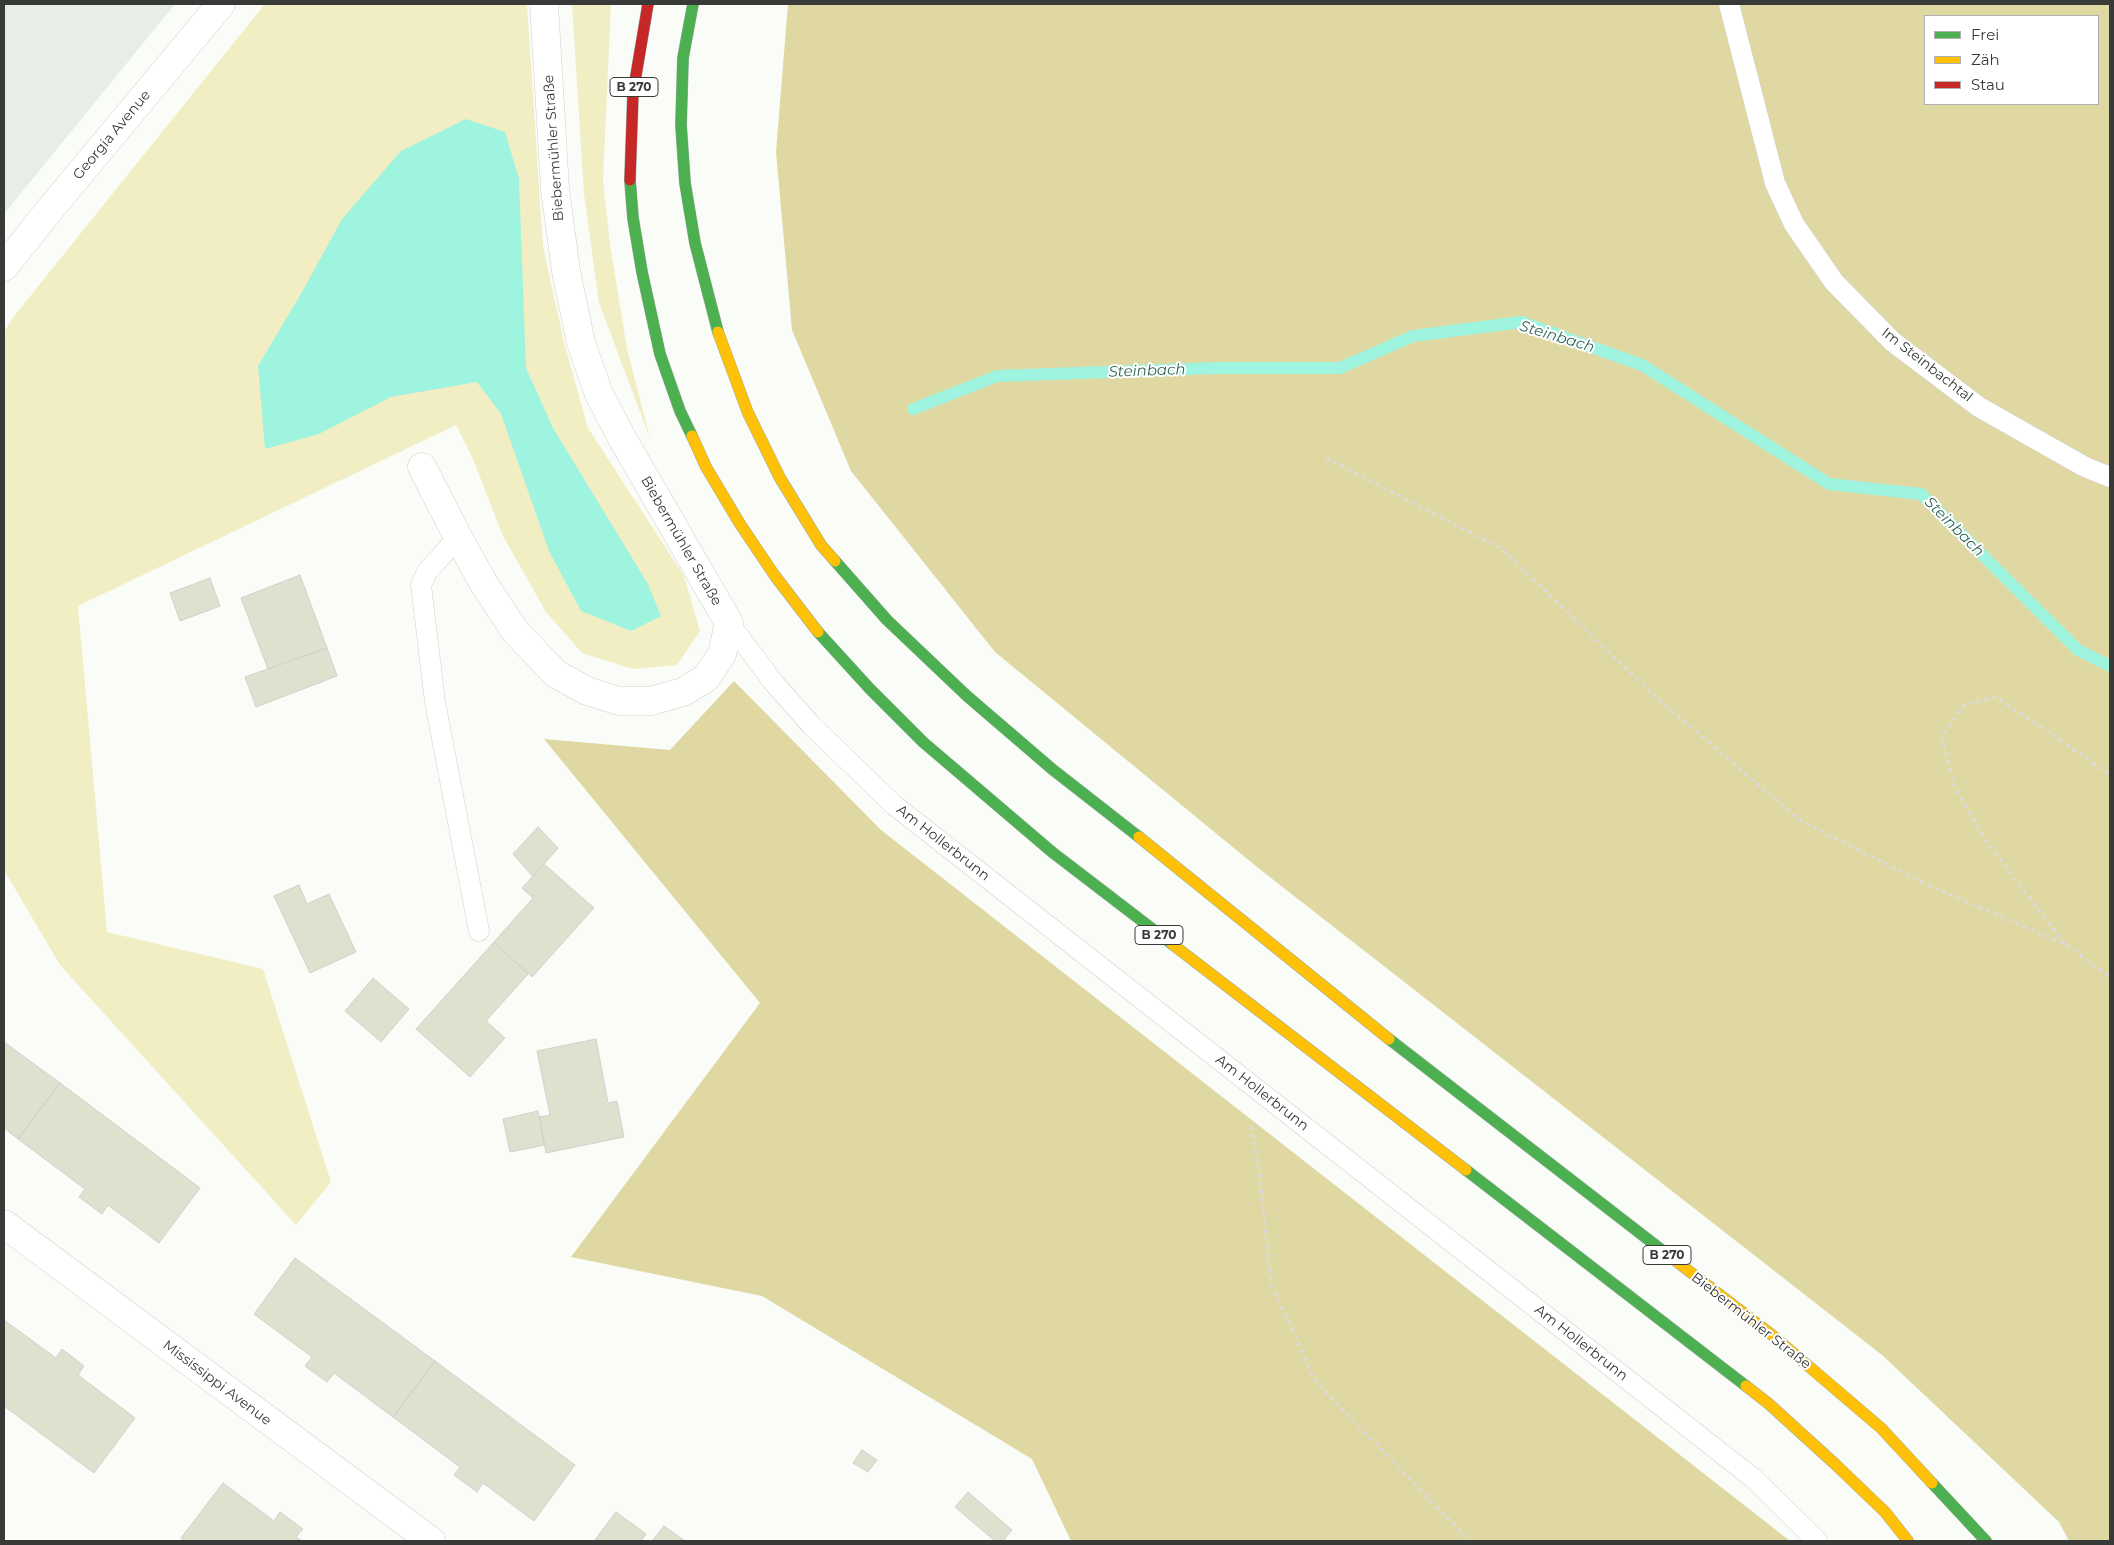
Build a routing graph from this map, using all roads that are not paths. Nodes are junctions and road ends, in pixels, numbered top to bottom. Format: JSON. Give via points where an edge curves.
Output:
{"nodes":[{"id":1,"x":221,"y":4,"type":"edge"},
{"id":2,"x":544,"y":4,"type":"edge"},
{"id":3,"x":648,"y":4,"type":"edge"},
{"id":4,"x":693,"y":4,"type":"edge"},
{"id":5,"x":1729,"y":4,"type":"edge"},
{"id":6,"x":4,"y":267,"type":"edge"},
{"id":7,"x":422,"y":467,"type":"dead end"},
{"id":8,"x":2110,"y":477,"type":"edge"},
{"id":9,"x":458,"y":537,"type":"junction"},
{"id":10,"x":729,"y":623,"type":"junction"},
{"id":11,"x":479,"y":931,"type":"dead end"},
{"id":12,"x":4,"y":1224,"type":"edge"},
{"id":13,"x":431,"y":1541,"type":"edge"},
{"id":14,"x":1817,"y":1541,"type":"edge"},
{"id":15,"x":1908,"y":1541,"type":"edge"},
{"id":16,"x":1986,"y":1541,"type":"edge"}],
"edges":[{"from":1,"to":6,"type":"street","name":"Georgia Avenue"},
{"from":2,"to":10,"type":"street","name":"Biebermühler Straße","via":[[555,189],[566,271],[581,343],[599,394],[622,438]]},
{"from":3,"to":15,"type":"main road","number":"B 270","via":[[633,93],[629,171],[642,272],[660,354],[680,411],[706,467],[770,568],[820,634],[923,742],[1009,817],[1769,1404],[1884,1512]]},
{"from":4,"to":16,"type":"main road","name":"Biebermühler Straße","number":"B 270","via":[[683,58],[681,125],[685,184],[695,243],[717,329],[748,412],[780,478],[821,545],[887,620],[1052,770],[1449,1087],[1772,1336],[1881,1428]]},
{"from":5,"to":8,"type":"lane","name":"Im Steinbachtal","via":[[1774,183],[1794,224],[1834,282],[1893,342],[1979,407],[2085,467]]},
{"from":7,"to":9,"type":"street"},
{"from":9,"to":10,"type":"street","via":[[515,631],[556,674],[595,694],[619,701],[651,701],[684,692],[706,678],[722,654]]},
{"from":9,"to":11,"type":"lane","via":[[427,572],[421,585],[435,702]]},
{"from":10,"to":14,"type":"lane","name":"Am Hollerbrunn","via":[[774,683],[812,726],[894,804],[1753,1478]]},
{"from":12,"to":13,"type":"street","name":"Mississippi Avenue"}]}
